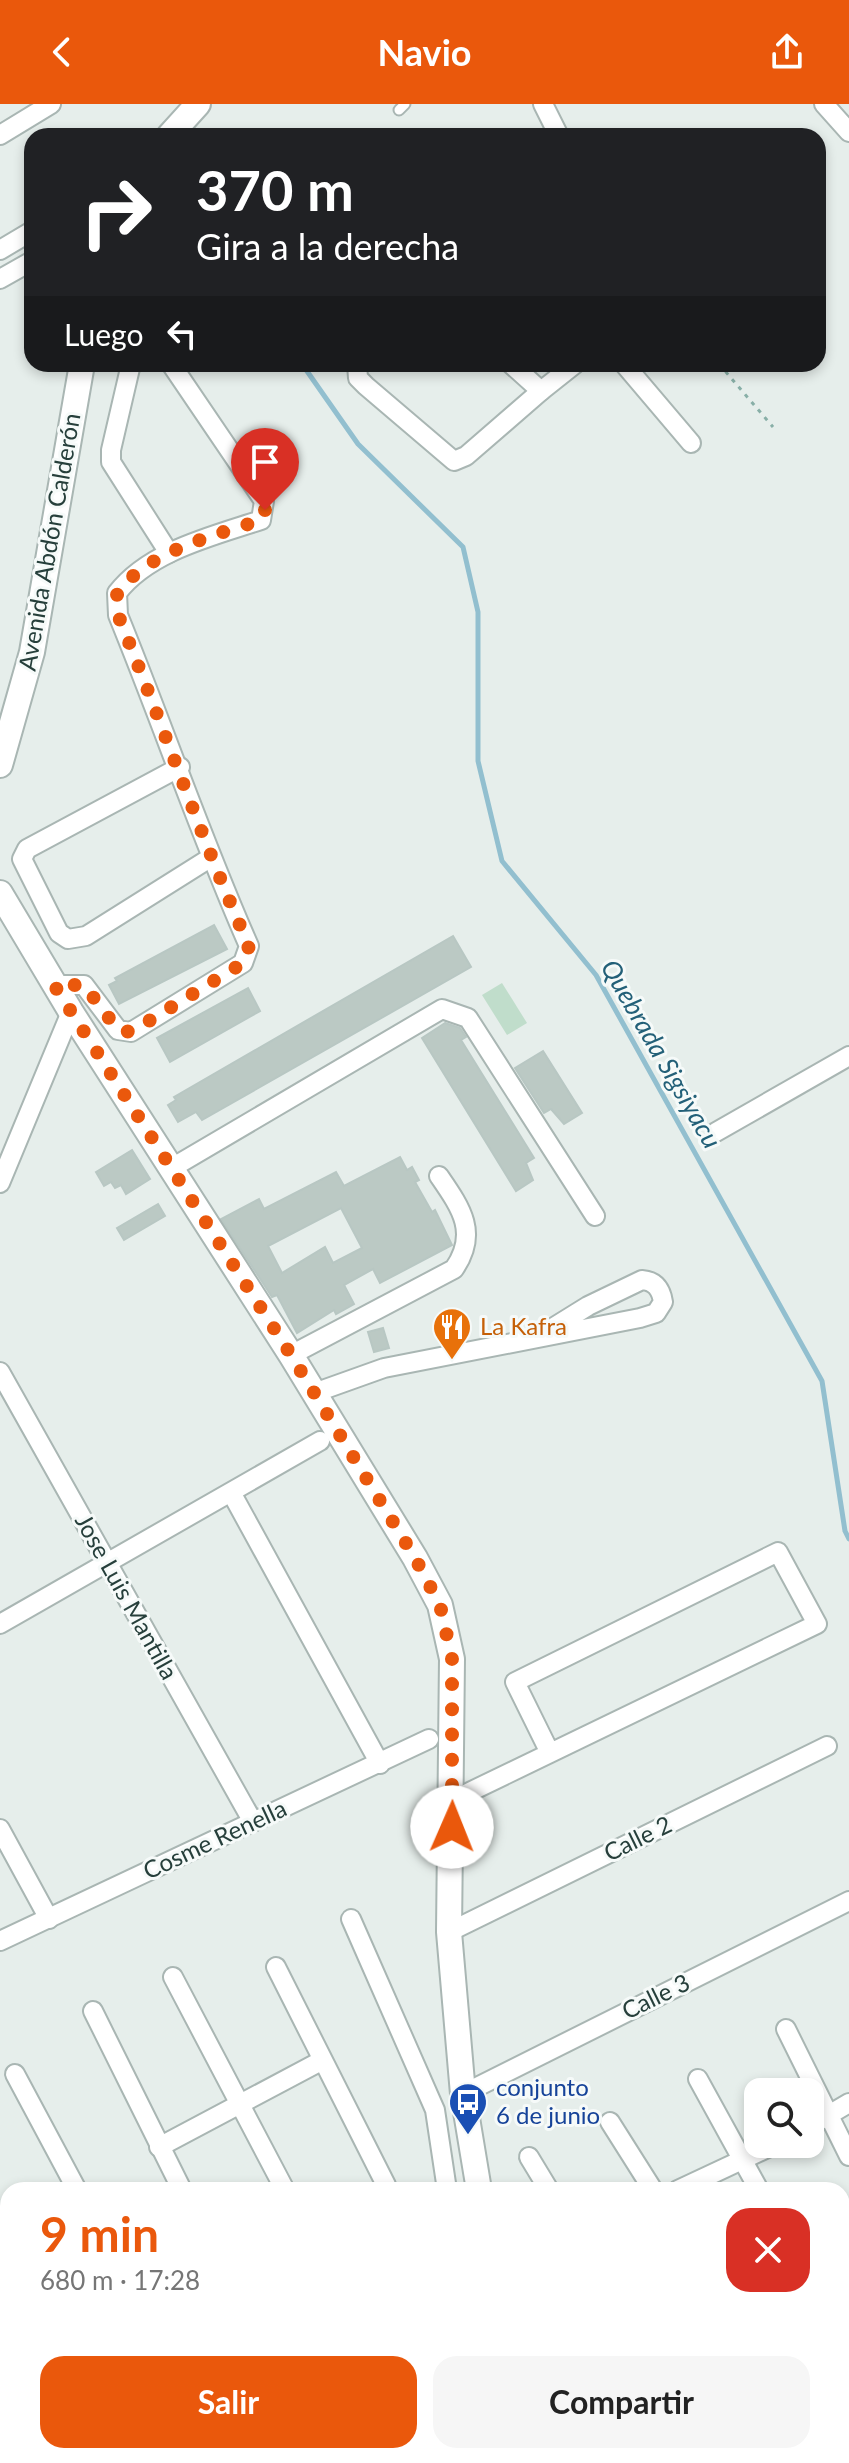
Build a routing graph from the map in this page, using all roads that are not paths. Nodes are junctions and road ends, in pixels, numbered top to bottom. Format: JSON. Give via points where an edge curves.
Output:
{"nodes":[{"id":1,"x":51,"y":104,"type":"edge"},
{"id":2,"x":198,"y":104,"type":"edge"},
{"id":3,"x":543,"y":104,"type":"edge"},
{"id":4,"x":824,"y":104,"type":"edge"},
{"id":5,"x":176,"y":128,"type":"edge"},
{"id":6,"x":555,"y":128,"type":"edge"},
{"id":7,"x":849,"y":132,"type":"edge"},
{"id":8,"x":0,"y":135,"type":"edge"},
{"id":9,"x":24,"y":236,"type":"edge"},
{"id":10,"x":0,"y":250,"type":"edge"},
{"id":11,"x":24,"y":266,"type":"edge"},
{"id":12,"x":0,"y":279,"type":"edge"},
{"id":13,"x":81,"y":372,"type":"edge"},
{"id":14,"x":129,"y":372,"type":"edge"},
{"id":15,"x":176,"y":372,"type":"edge"},
{"id":16,"x":358,"y":372,"type":"edge"},
{"id":17,"x":520,"y":372,"type":"edge"},
{"id":18,"x":565,"y":372,"type":"edge"},
{"id":19,"x":631,"y":372,"type":"edge"},
{"id":20,"x":541,"y":391,"type":"junction"},
{"id":21,"x":691,"y":443,"type":"dead end"},
{"id":22,"x":169,"y":553,"type":"junction"},
{"id":23,"x":0,"y":765,"type":"edge"},
{"id":24,"x":180,"y":767,"type":"junction"},
{"id":25,"x":210,"y":858,"type":"junction"},
{"id":26,"x":0,"y":893,"type":"edge"},
{"id":27,"x":54,"y":985,"type":"junction"},
{"id":28,"x":71,"y":1012,"type":"junction"},
{"id":29,"x":849,"y":1056,"type":"edge"},
{"id":30,"x":716,"y":1132,"type":"dead end"},
{"id":31,"x":170,"y":1169,"type":"junction"},
{"id":32,"x":439,"y":1176,"type":"dead end"},
{"id":33,"x":0,"y":1183,"type":"edge"},
{"id":34,"x":595,"y":1216,"type":"dead end"},
{"id":35,"x":538,"y":1337,"type":"junction"},
{"id":36,"x":291,"y":1355,"type":"junction"},
{"id":37,"x":0,"y":1372,"type":"edge"},
{"id":38,"x":314,"y":1393,"type":"junction"},
{"id":39,"x":320,"y":1441,"type":"dead end"},
{"id":40,"x":232,"y":1494,"type":"junction"},
{"id":41,"x":107,"y":1562,"type":"junction"},
{"id":42,"x":0,"y":1624,"type":"edge"},
{"id":43,"x":429,"y":1739,"type":"dead end"},
{"id":44,"x":827,"y":1746,"type":"dead end"},
{"id":45,"x":550,"y":1753,"type":"junction"},
{"id":46,"x":380,"y":1764,"type":"junction"},
{"id":47,"x":453,"y":1800,"type":"junction"},
{"id":48,"x":253,"y":1822,"type":"junction"},
{"id":49,"x":0,"y":1829,"type":"edge"},
{"id":50,"x":849,"y":1901,"type":"edge"},
{"id":51,"x":49,"y":1919,"type":"junction"},
{"id":52,"x":351,"y":1919,"type":"dead end"},
{"id":53,"x":449,"y":1932,"type":"junction"},
{"id":54,"x":0,"y":1941,"type":"edge"},
{"id":55,"x":276,"y":1967,"type":"dead end"},
{"id":56,"x":173,"y":1977,"type":"dead end"},
{"id":57,"x":93,"y":2011,"type":"dead end"},
{"id":58,"x":786,"y":2029,"type":"dead end"},
{"id":59,"x":321,"y":2061,"type":"junction"},
{"id":60,"x":15,"y":2074,"type":"dead end"},
{"id":61,"x":698,"y":2079,"type":"dead end"},
{"id":62,"x":463,"y":2094,"type":"junction"},
{"id":63,"x":849,"y":2103,"type":"edge"},
{"id":64,"x":240,"y":2104,"type":"junction"},
{"id":65,"x":829,"y":2115,"type":"junction"},
{"id":66,"x":824,"y":2118,"type":"edge"},
{"id":67,"x":610,"y":2122,"type":"dead end"},
{"id":68,"x":159,"y":2147,"type":"junction"},
{"id":69,"x":849,"y":2156,"type":"edge"},
{"id":70,"x":529,"y":2157,"type":"dead end"},
{"id":71,"x":750,"y":2158,"type":"edge"},
{"id":72,"x":744,"y":2161,"type":"junction"},
{"id":73,"x":73,"y":2182,"type":"edge"},
{"id":74,"x":178,"y":2182,"type":"edge"},
{"id":75,"x":281,"y":2182,"type":"edge"},
{"id":76,"x":384,"y":2182,"type":"edge"},
{"id":77,"x":446,"y":2182,"type":"edge"},
{"id":78,"x":478,"y":2182,"type":"edge"},
{"id":79,"x":544,"y":2182,"type":"edge"},
{"id":80,"x":648,"y":2182,"type":"edge"},
{"id":81,"x":696,"y":2182,"type":"edge"},
{"id":82,"x":755,"y":2182,"type":"edge"}],
"edges":[{"from":1,"to":8,"type":"street"},
{"from":2,"to":5,"type":"street"},
{"from":3,"to":6,"type":"street"},
{"from":4,"to":7,"type":"street"},
{"from":9,"to":10,"type":"street"},
{"from":11,"to":12,"type":"street"},
{"from":13,"to":23,"type":"street","name":"Avenida Abdón Calderón","via":[[32,652]]},
{"from":14,"to":22,"type":"street","via":[[111,462]]},
{"from":15,"to":22,"type":"street","via":[[264,501],[265,510],[261,520]]},
{"from":16,"to":20,"type":"street","via":[[366,386],[454,461]]},
{"from":17,"to":20,"type":"street"},
{"from":18,"to":20,"type":"street"},
{"from":19,"to":21,"type":"street"},
{"from":22,"to":24,"type":"street","via":[[126,581],[117,593],[118,615]]},
{"from":24,"to":25,"type":"street"},
{"from":24,"to":25,"type":"street","via":[[27,849],[22,859],[59,933],[68,939],[86,936]]},
{"from":25,"to":27,"type":"street","via":[[249,946],[243,963],[124,1033],[84,985]]},
{"from":26,"to":27,"type":"street"},
{"from":27,"to":28,"type":"street"},
{"from":28,"to":31,"type":"street"},
{"from":28,"to":33,"type":"street"},
{"from":29,"to":30,"type":"street"},
{"from":31,"to":34,"type":"street","via":[[442,1009],[468,1018]]},
{"from":31,"to":36,"type":"street"},
{"from":32,"to":36,"type":"street","via":[[466,1228],[467,1251],[454,1269]]},
{"from":35,"to":35,"type":"street","via":[[656,1313],[662,1296],[650,1281],[635,1282]]},
{"from":35,"to":38,"type":"street","via":[[384,1368]]},
{"from":36,"to":38,"type":"street"},
{"from":37,"to":41,"type":"street","name":"Jose Luis Mantilla"},
{"from":38,"to":47,"type":"street","via":[[440,1605],[452,1659]]},
{"from":39,"to":40,"type":"street"},
{"from":40,"to":41,"type":"street"},
{"from":40,"to":46,"type":"street"},
{"from":41,"to":42,"type":"street"},
{"from":41,"to":48,"type":"street","name":"Jose Luis Mantilla"},
{"from":43,"to":46,"type":"street","name":"Cosme Renella"},
{"from":44,"to":53,"type":"street","name":"Calle 2"},
{"from":45,"to":45,"type":"street","via":[[817,1624],[778,1552],[515,1682]]},
{"from":45,"to":47,"type":"street"},
{"from":46,"to":48,"type":"street","name":"Cosme Renella"},
{"from":47,"to":53,"type":"street"},
{"from":48,"to":51,"type":"street","name":"Cosme Renella"},
{"from":49,"to":51,"type":"street"},
{"from":50,"to":62,"type":"street","name":"Calle 3"},
{"from":51,"to":54,"type":"street","name":"Cosme Renella"},
{"from":52,"to":77,"type":"street","via":[[435,2110]]},
{"from":53,"to":62,"type":"street"},
{"from":55,"to":59,"type":"street"},
{"from":56,"to":64,"type":"street"},
{"from":57,"to":68,"type":"street"},
{"from":58,"to":65,"type":"street"},
{"from":59,"to":64,"type":"street"},
{"from":59,"to":76,"type":"street"},
{"from":60,"to":73,"type":"street"},
{"from":61,"to":72,"type":"street"},
{"from":62,"to":78,"type":"street"},
{"from":63,"to":65,"type":"street"},
{"from":64,"to":68,"type":"street"},
{"from":64,"to":75,"type":"street"},
{"from":65,"to":66,"type":"street"},
{"from":65,"to":69,"type":"street"},
{"from":67,"to":80,"type":"street"},
{"from":68,"to":74,"type":"street"},
{"from":70,"to":79,"type":"street"},
{"from":71,"to":72,"type":"street"},
{"from":72,"to":81,"type":"street"},
{"from":72,"to":82,"type":"street"}]}
